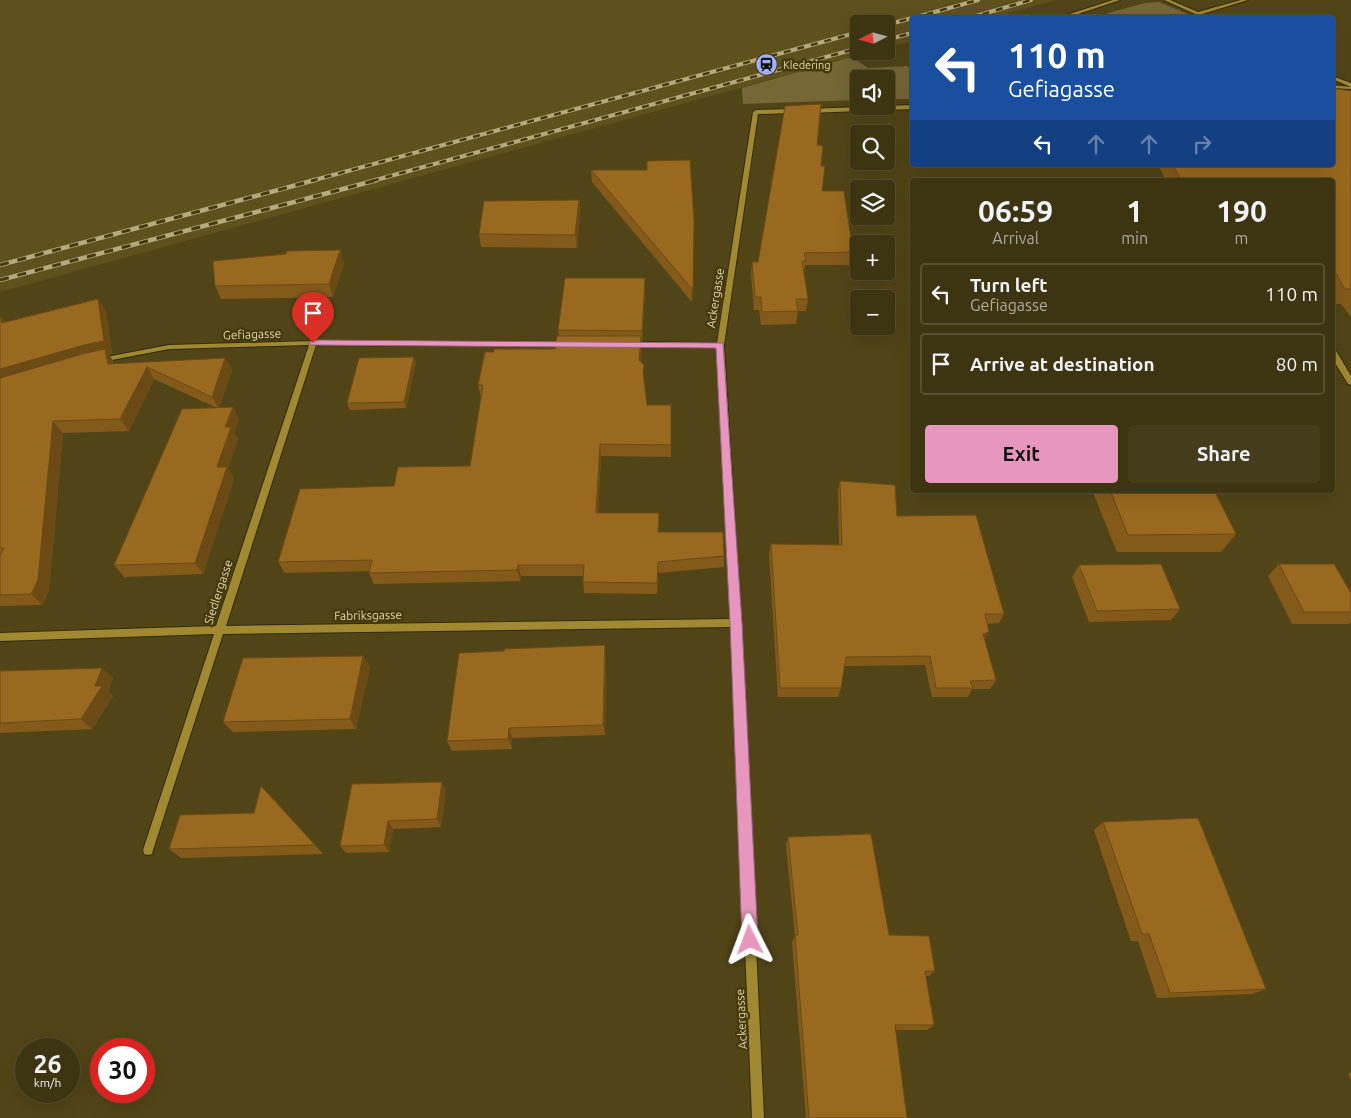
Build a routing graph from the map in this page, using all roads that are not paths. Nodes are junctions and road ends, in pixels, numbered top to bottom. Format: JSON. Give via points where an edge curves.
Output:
{"nodes":[{"id":1,"x":1118,"y":0,"type":"edge"},
{"id":2,"x":1166,"y":0,"type":"edge"},
{"id":3,"x":1246,"y":0,"type":"edge"},
{"id":4,"x":1197,"y":14,"type":"joint"},
{"id":5,"x":1069,"y":15,"type":"edge"},
{"id":6,"x":1335,"y":78,"type":"edge"},
{"id":7,"x":1335,"y":86,"type":"edge"},
{"id":8,"x":1351,"y":86,"type":"edge"},
{"id":9,"x":910,"y":107,"type":"edge"},
{"id":10,"x":313,"y":343,"type":"junction"},
{"id":11,"x":571,"y":344,"type":"edge"},
{"id":12,"x":621,"y":344,"type":"edge"},
{"id":13,"x":720,"y":345,"type":"junction"},
{"id":14,"x":1335,"y":356,"type":"edge"},
{"id":15,"x":93,"y":362,"type":"edge"},
{"id":16,"x":1351,"y":382,"type":"edge"},
{"id":17,"x":736,"y":623,"type":"junction"},
{"id":18,"x":219,"y":630,"type":"junction"},
{"id":19,"x":0,"y":637,"type":"edge"},
{"id":20,"x":148,"y":850,"type":"dead end"},
{"id":21,"x":758,"y":1118,"type":"edge"}],
"edges":[{"from":1,"to":5,"type":"street"},
{"from":2,"to":4,"type":"street"},
{"from":3,"to":4,"type":"street"},
{"from":6,"to":8,"type":"street"},
{"from":7,"to":8,"type":"street"},
{"from":9,"to":13,"type":"street","name":"Ackergasse","via":[[756,112]]},
{"from":10,"to":11,"type":"street","name":"Gefiagasse"},
{"from":10,"to":15,"type":"street","name":"Gefiagasse","via":[[169,347]]},
{"from":10,"to":18,"type":"street","name":"Siedlergasse"},
{"from":12,"to":13,"type":"street"},
{"from":13,"to":17,"type":"street","name":"Ackergasse"},
{"from":14,"to":16,"type":"street"},
{"from":17,"to":18,"type":"street","name":"Fabriksgasse"},
{"from":17,"to":21,"type":"street","name":"Ackergasse"},
{"from":18,"to":19,"type":"street","name":"Fabriksgasse"},
{"from":18,"to":20,"type":"street","name":"Siedlergasse"}]}
